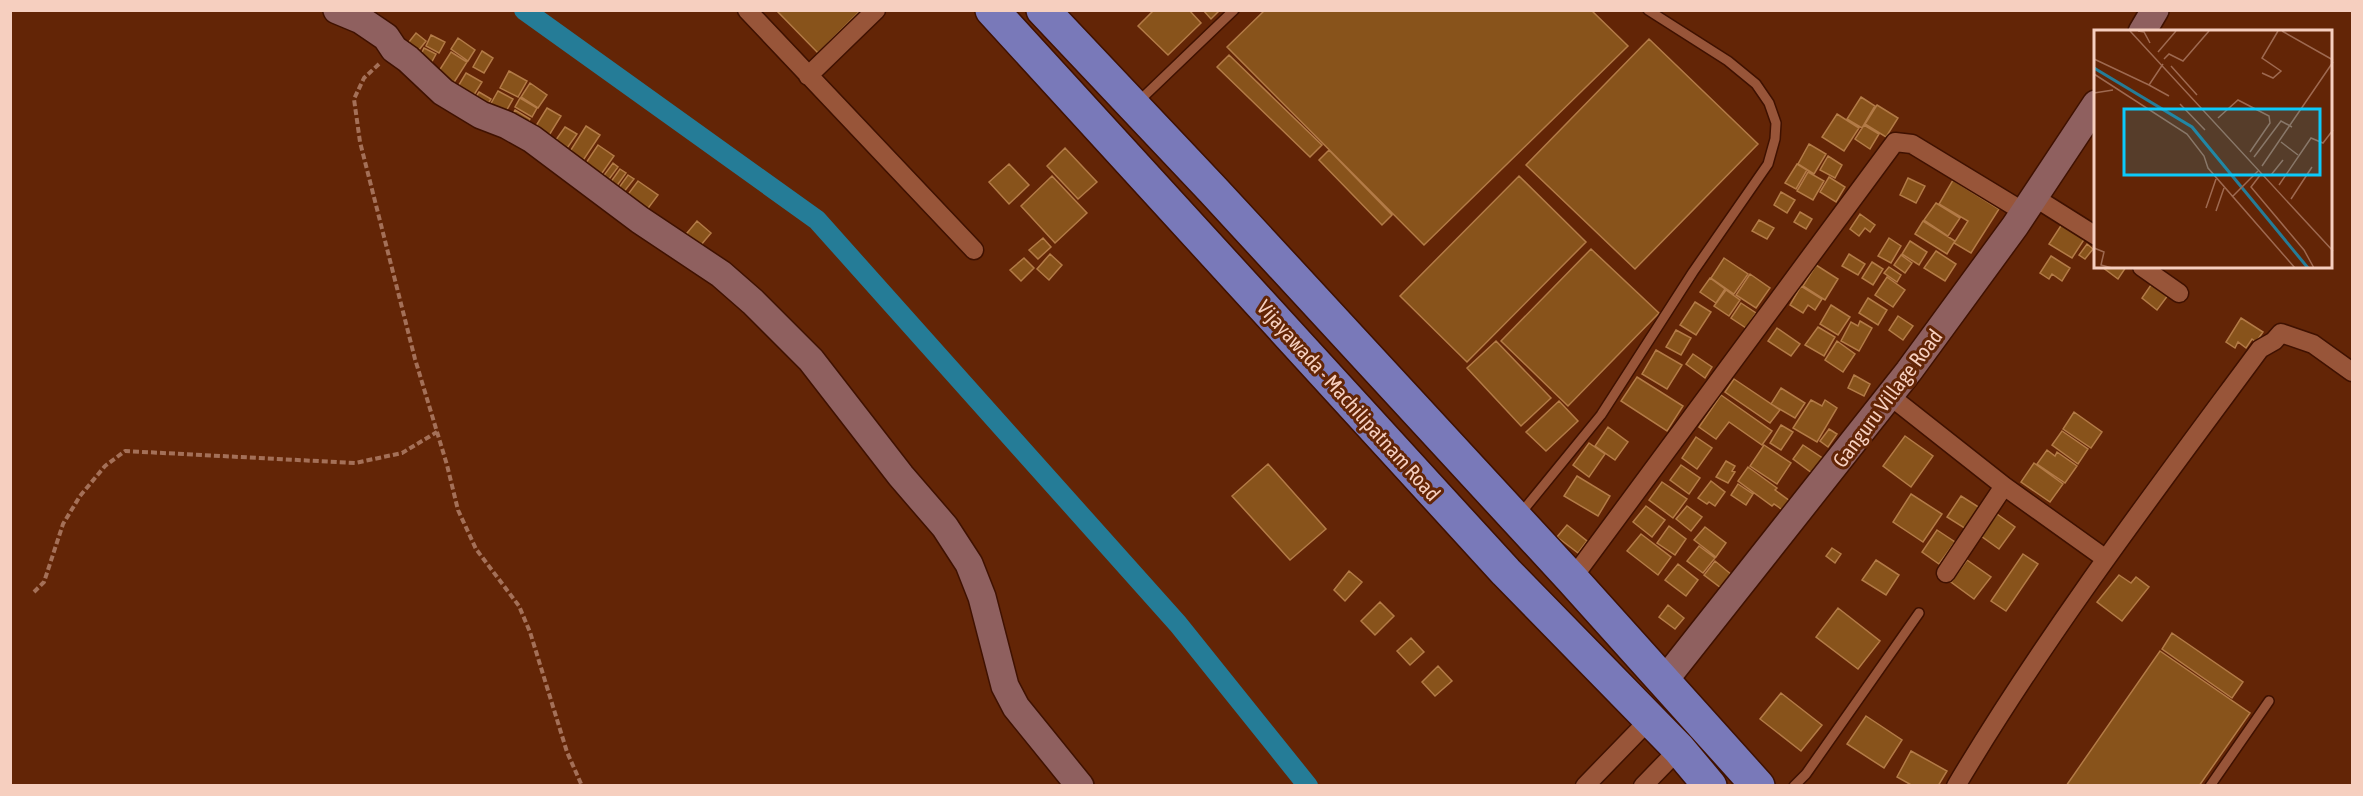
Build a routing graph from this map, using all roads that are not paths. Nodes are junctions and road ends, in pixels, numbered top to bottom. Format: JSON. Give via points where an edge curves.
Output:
{"nodes":[{"id":1,"x":337,"y":10,"type":"edge"},
{"id":2,"x":747,"y":10,"type":"edge"},
{"id":3,"x":876,"y":10,"type":"edge"},
{"id":4,"x":992,"y":10,"type":"edge"},
{"id":5,"x":1043,"y":10,"type":"edge"},
{"id":6,"x":1234,"y":10,"type":"edge"},
{"id":7,"x":1648,"y":10,"type":"edge"},
{"id":8,"x":2155,"y":10,"type":"edge"},
{"id":9,"x":2143,"y":30,"type":"edge"},
{"id":10,"x":808,"y":76,"type":"junction"},
{"id":11,"x":1134,"y":106,"type":"junction"},
{"id":12,"x":2094,"y":107,"type":"edge"},
{"id":13,"x":2029,"y":204,"type":"junction"},
{"id":14,"x":2094,"y":235,"type":"edge"},
{"id":15,"x":974,"y":250,"type":"dead end"},
{"id":16,"x":2143,"y":268,"type":"edge"},
{"id":17,"x":2180,"y":293,"type":"dead end"},
{"id":18,"x":2352,"y":372,"type":"edge"},
{"id":19,"x":1890,"y":396,"type":"junction"},
{"id":20,"x":2004,"y":486,"type":"junction"},
{"id":21,"x":1516,"y":519,"type":"junction"},
{"id":22,"x":2106,"y":559,"type":"junction"},
{"id":23,"x":1946,"y":573,"type":"dead end"},
{"id":24,"x":1572,"y":579,"type":"junction"},
{"id":25,"x":1918,"y":613,"type":"dead end"},
{"id":26,"x":1664,"y":681,"type":"junction"},
{"id":27,"x":2269,"y":701,"type":"dead end"},
{"id":28,"x":1650,"y":719,"type":"junction"},
{"id":29,"x":1679,"y":749,"type":"junction"},
{"id":30,"x":1080,"y":786,"type":"edge"},
{"id":31,"x":1585,"y":786,"type":"edge"},
{"id":32,"x":1643,"y":786,"type":"edge"},
{"id":33,"x":1710,"y":786,"type":"edge"},
{"id":34,"x":1758,"y":786,"type":"edge"},
{"id":35,"x":1794,"y":786,"type":"edge"},
{"id":36,"x":1956,"y":786,"type":"edge"},
{"id":37,"x":2210,"y":786,"type":"edge"}],
"edges":[{"from":1,"to":30,"type":"street","via":[[386,37],[394,49],[443,92],[480,116],[532,139],[640,220],[721,274],[811,360],[945,527],[969,564],[982,597],[1005,686],[1016,707]]},
{"from":2,"to":10,"type":"street"},
{"from":3,"to":10,"type":"street"},
{"from":4,"to":28,"type":"highway","name":"Vijayawada - Machilipatnam Road","via":[[1506,572]]},
{"from":5,"to":11,"type":"highway","name":"Vijayawada - Machilipatnam Road"},
{"from":6,"to":11,"type":"lane"},
{"from":7,"to":21,"type":"lane","via":[[1728,61],[1756,84],[1776,123],[1775,139],[1768,164],[1601,415]]},
{"from":8,"to":9,"type":"street"},
{"from":10,"to":15,"type":"street"},
{"from":11,"to":21,"type":"highway","name":"Vijayawada - Machilipatnam Road"},
{"from":12,"to":13,"type":"street","name":"Ganguru Village Road"},
{"from":13,"to":14,"type":"street"},
{"from":13,"to":19,"type":"street","name":"Ganguru Village Road"},
{"from":13,"to":24,"type":"street","via":[[1912,144],[1895,142]]},
{"from":16,"to":17,"type":"street"},
{"from":18,"to":22,"type":"street","via":[[2313,344],[2281,333],[2260,349]]},
{"from":19,"to":20,"type":"street"},
{"from":19,"to":26,"type":"street","name":"Ganguru Village Road"},
{"from":20,"to":22,"type":"street"},
{"from":20,"to":23,"type":"street"},
{"from":21,"to":24,"type":"highway","name":"Vijayawada - Machilipatnam Road"},
{"from":22,"to":36,"type":"street","via":[[1980,744]]},
{"from":24,"to":26,"type":"highway","name":"Vijayawada - Machilipatnam Road"},
{"from":25,"to":35,"type":"lane"},
{"from":26,"to":34,"type":"highway","name":"Vijayawada - Machilipatnam Road"},
{"from":27,"to":37,"type":"lane"},
{"from":28,"to":29,"type":"highway","name":"Vijayawada - Machilipatnam Road"},
{"from":28,"to":31,"type":"street"},
{"from":29,"to":32,"type":"street"},
{"from":29,"to":33,"type":"highway","name":"Vijayawada - Machilipatnam Road"}]}
